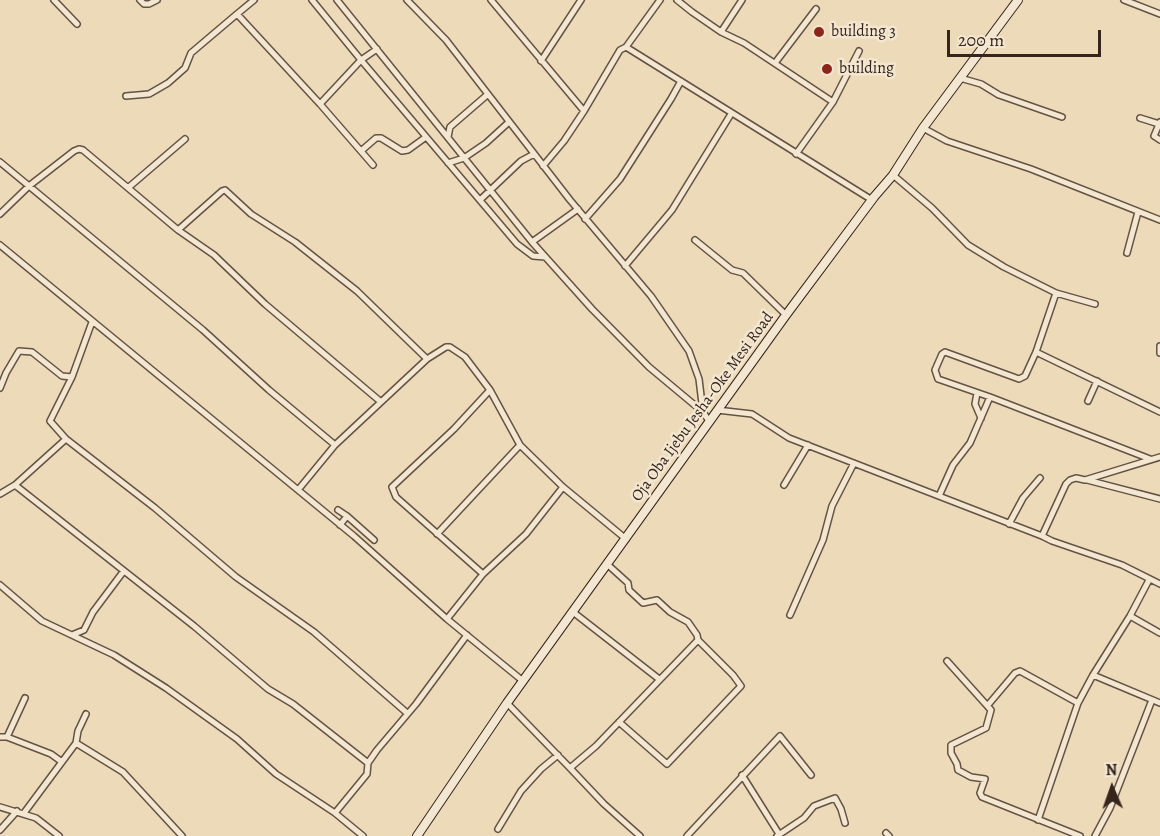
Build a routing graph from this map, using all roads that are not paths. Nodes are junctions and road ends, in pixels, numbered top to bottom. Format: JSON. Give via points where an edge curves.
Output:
{"nodes":[{"id":1,"x":54,"y":0,"type":"edge"},
{"id":2,"x":140,"y":0,"type":"edge"},
{"id":3,"x":157,"y":0,"type":"edge"},
{"id":4,"x":254,"y":0,"type":"edge"},
{"id":5,"x":312,"y":0,"type":"edge"},
{"id":6,"x":337,"y":0,"type":"edge"},
{"id":7,"x":491,"y":0,"type":"edge"},
{"id":8,"x":502,"y":0,"type":"edge"},
{"id":9,"x":581,"y":0,"type":"edge"},
{"id":10,"x":660,"y":0,"type":"edge"},
{"id":11,"x":677,"y":0,"type":"edge"},
{"id":12,"x":742,"y":0,"type":"edge"},
{"id":13,"x":1018,"y":0,"type":"edge"},
{"id":14,"x":1124,"y":0,"type":"edge"},
{"id":15,"x":410,"y":1,"type":"edge"},
{"id":16,"x":497,"y":7,"type":"junction"},
{"id":17,"x":816,"y":9,"type":"dead end"},
{"id":18,"x":237,"y":14,"type":"junction"},
{"id":19,"x":1160,"y":14,"type":"edge"},
{"id":20,"x":77,"y":24,"type":"dead end"},
{"id":21,"x":722,"y":32,"type":"junction"},
{"id":22,"x":626,"y":47,"type":"junction"},
{"id":23,"x":376,"y":49,"type":"junction"},
{"id":24,"x":859,"y":51,"type":"dead end"},
{"id":25,"x":361,"y":60,"type":"junction"},
{"id":26,"x":541,"y":61,"type":"junction"},
{"id":27,"x":775,"y":63,"type":"junction"},
{"id":28,"x":960,"y":78,"type":"junction"},
{"id":29,"x":681,"y":81,"type":"junction"},
{"id":30,"x":487,"y":95,"type":"junction"},
{"id":31,"x":126,"y":96,"type":"dead end"},
{"id":32,"x":832,"y":102,"type":"junction"},
{"id":33,"x":320,"y":104,"type":"junction"},
{"id":34,"x":584,"y":111,"type":"junction"},
{"id":35,"x":731,"y":114,"type":"junction"},
{"id":36,"x":1062,"y":117,"type":"dead end"},
{"id":37,"x":1140,"y":118,"type":"dead end"},
{"id":38,"x":509,"y":122,"type":"junction"},
{"id":39,"x":1159,"y":123,"type":"edge"},
{"id":40,"x":923,"y":129,"type":"junction"},
{"id":41,"x":426,"y":137,"type":"junction"},
{"id":42,"x":448,"y":137,"type":"junction"},
{"id":43,"x":185,"y":139,"type":"dead end"},
{"id":44,"x":1160,"y":140,"type":"edge"},
{"id":45,"x":361,"y":151,"type":"junction"},
{"id":46,"x":534,"y":154,"type":"junction"},
{"id":47,"x":796,"y":154,"type":"junction"},
{"id":48,"x":464,"y":158,"type":"junction"},
{"id":49,"x":0,"y":162,"type":"edge"},
{"id":50,"x":448,"y":163,"type":"junction"},
{"id":51,"x":373,"y":165,"type":"dead end"},
{"id":52,"x":543,"y":166,"type":"junction"},
{"id":53,"x":893,"y":175,"type":"junction"},
{"id":54,"x":29,"y":186,"type":"junction"},
{"id":55,"x":129,"y":187,"type":"junction"},
{"id":56,"x":491,"y":191,"type":"junction"},
{"id":57,"x":480,"y":200,"type":"junction"},
{"id":58,"x":872,"y":200,"type":"junction"},
{"id":59,"x":578,"y":209,"type":"junction"},
{"id":60,"x":1138,"y":212,"type":"junction"},
{"id":61,"x":0,"y":214,"type":"edge"},
{"id":62,"x":585,"y":219,"type":"junction"},
{"id":63,"x":1160,"y":220,"type":"edge"},
{"id":64,"x":178,"y":230,"type":"junction"},
{"id":65,"x":695,"y":240,"type":"dead end"},
{"id":66,"x":532,"y":243,"type":"junction"},
{"id":67,"x":0,"y":245,"type":"edge"},
{"id":68,"x":1127,"y":253,"type":"dead end"},
{"id":69,"x":545,"y":257,"type":"junction"},
{"id":70,"x":625,"y":266,"type":"junction"},
{"id":71,"x":1056,"y":293,"type":"junction"},
{"id":72,"x":1095,"y":304,"type":"dead end"},
{"id":73,"x":786,"y":315,"type":"junction"},
{"id":74,"x":92,"y":322,"type":"junction"},
{"id":75,"x":1160,"y":346,"type":"edge"},
{"id":76,"x":1036,"y":352,"type":"junction"},
{"id":77,"x":1160,"y":353,"type":"edge"},
{"id":78,"x":427,"y":359,"type":"junction"},
{"id":79,"x":72,"y":377,"type":"junction"},
{"id":80,"x":1097,"y":381,"type":"junction"},
{"id":81,"x":0,"y":388,"type":"edge"},
{"id":82,"x":490,"y":390,"type":"junction"},
{"id":83,"x":977,"y":393,"type":"junction"},
{"id":84,"x":990,"y":397,"type":"junction"},
{"id":85,"x":1089,"y":401,"type":"dead end"},
{"id":86,"x":381,"y":402,"type":"junction"},
{"id":87,"x":717,"y":410,"type":"junction"},
{"id":88,"x":703,"y":412,"type":"junction"},
{"id":89,"x":1160,"y":412,"type":"edge"},
{"id":90,"x":981,"y":418,"type":"junction"},
{"id":91,"x":709,"y":421,"type":"junction"},
{"id":92,"x":66,"y":439,"type":"junction"},
{"id":93,"x":336,"y":445,"type":"junction"},
{"id":94,"x":520,"y":445,"type":"junction"},
{"id":95,"x":808,"y":445,"type":"junction"},
{"id":96,"x":1160,"y":457,"type":"edge"},
{"id":97,"x":1150,"y":459,"type":"junction"},
{"id":98,"x":854,"y":463,"type":"junction"},
{"id":99,"x":1040,"y":478,"type":"dead end"},
{"id":100,"x":1085,"y":480,"type":"junction"},
{"id":101,"x":15,"y":485,"type":"junction"},
{"id":102,"x":784,"y":485,"type":"dead end"},
{"id":103,"x":563,"y":487,"type":"junction"},
{"id":104,"x":298,"y":490,"type":"junction"},
{"id":105,"x":0,"y":494,"type":"edge"},
{"id":106,"x":939,"y":496,"type":"junction"},
{"id":107,"x":1160,"y":499,"type":"edge"},
{"id":108,"x":338,"y":510,"type":"dead end"},
{"id":109,"x":347,"y":516,"type":"junction"},
{"id":110,"x":1010,"y":524,"type":"junction"},
{"id":111,"x":340,"y":525,"type":"junction"},
{"id":112,"x":437,"y":534,"type":"junction"},
{"id":113,"x":1042,"y":536,"type":"junction"},
{"id":114,"x":626,"y":539,"type":"junction"},
{"id":115,"x":375,"y":540,"type":"dead end"},
{"id":116,"x":607,"y":564,"type":"junction"},
{"id":117,"x":123,"y":572,"type":"junction"},
{"id":118,"x":483,"y":574,"type":"junction"},
{"id":119,"x":1149,"y":580,"type":"junction"},
{"id":120,"x":1160,"y":584,"type":"edge"},
{"id":121,"x":0,"y":585,"type":"edge"},
{"id":122,"x":573,"y":612,"type":"junction"},
{"id":123,"x":790,"y":615,"type":"dead end"},
{"id":124,"x":1130,"y":616,"type":"junction"},
{"id":125,"x":447,"y":619,"type":"junction"},
{"id":126,"x":1160,"y":633,"type":"edge"},
{"id":127,"x":72,"y":635,"type":"junction"},
{"id":128,"x":467,"y":635,"type":"junction"},
{"id":129,"x":698,"y":640,"type":"junction"},
{"id":130,"x":948,"y":661,"type":"dead end"},
{"id":131,"x":1093,"y":675,"type":"junction"},
{"id":132,"x":659,"y":679,"type":"junction"},
{"id":133,"x":523,"y":681,"type":"junction"},
{"id":134,"x":25,"y":698,"type":"dead end"},
{"id":135,"x":1152,"y":700,"type":"junction"},
{"id":136,"x":507,"y":703,"type":"junction"},
{"id":137,"x":1078,"y":703,"type":"junction"},
{"id":138,"x":1160,"y":703,"type":"edge"},
{"id":139,"x":988,"y":705,"type":"junction"},
{"id":140,"x":407,"y":713,"type":"junction"},
{"id":141,"x":86,"y":714,"type":"dead end"},
{"id":142,"x":619,"y":722,"type":"junction"},
{"id":143,"x":3,"y":737,"type":"edge"},
{"id":144,"x":76,"y":744,"type":"junction"},
{"id":145,"x":558,"y":755,"type":"junction"},
{"id":146,"x":62,"y":762,"type":"junction"},
{"id":147,"x":368,"y":763,"type":"junction"},
{"id":148,"x":570,"y":768,"type":"junction"},
{"id":149,"x":811,"y":775,"type":"dead end"},
{"id":150,"x":742,"y":776,"type":"junction"},
{"id":151,"x":0,"y":807,"type":"edge"},
{"id":152,"x":16,"y":811,"type":"junction"},
{"id":153,"x":24,"y":813,"type":"junction"},
{"id":154,"x":335,"y":813,"type":"junction"},
{"id":155,"x":1038,"y":820,"type":"junction"},
{"id":156,"x":845,"y":823,"type":"dead end"},
{"id":157,"x":498,"y":829,"type":"dead end"},
{"id":158,"x":0,"y":830,"type":"edge"},
{"id":159,"x":778,"y":835,"type":"edge"},
{"id":160,"x":59,"y":836,"type":"edge"},
{"id":161,"x":182,"y":836,"type":"edge"},
{"id":162,"x":363,"y":836,"type":"edge"},
{"id":163,"x":417,"y":836,"type":"edge"},
{"id":164,"x":640,"y":836,"type":"edge"},
{"id":165,"x":687,"y":836,"type":"edge"},
{"id":166,"x":1080,"y":836,"type":"edge"},
{"id":167,"x":1095,"y":836,"type":"edge"}],
"edges":[{"from":1,"to":20,"type":"street"},
{"from":2,"to":3,"type":"street","via":[[144,4]]},
{"from":4,"to":18,"type":"street"},
{"from":5,"to":25,"type":"street"},
{"from":6,"to":23,"type":"street"},
{"from":7,"to":16,"type":"street"},
{"from":8,"to":16,"type":"street"},
{"from":9,"to":26,"type":"street"},
{"from":10,"to":22,"type":"street"},
{"from":11,"to":21,"type":"street"},
{"from":12,"to":21,"type":"street"},
{"from":13,"to":28,"type":"main road","name":"Oja Oba Ijebu Jesha-Oke Mesi Road"},
{"from":14,"to":19,"type":"street"},
{"from":15,"to":30,"type":"street","via":[[446,40]]},
{"from":16,"to":26,"type":"street"},
{"from":17,"to":27,"type":"street"},
{"from":18,"to":31,"type":"street","via":[[191,53],[185,68],[168,83],[149,94]]},
{"from":18,"to":33,"type":"street"},
{"from":21,"to":27,"type":"street"},
{"from":22,"to":29,"type":"street"},
{"from":22,"to":34,"type":"street"},
{"from":23,"to":25,"type":"street"},
{"from":23,"to":42,"type":"street"},
{"from":24,"to":32,"type":"street"},
{"from":25,"to":33,"type":"street"},
{"from":25,"to":41,"type":"street"},
{"from":26,"to":34,"type":"street"},
{"from":27,"to":32,"type":"street"},
{"from":28,"to":36,"type":"street"},
{"from":28,"to":40,"type":"main road","name":"Oja Oba Ijebu Jesha-Oke Mesi Road"},
{"from":29,"to":35,"type":"street"},
{"from":29,"to":62,"type":"street","via":[[613,188]]},
{"from":30,"to":38,"type":"street"},
{"from":30,"to":42,"type":"street","via":[[450,127]]},
{"from":32,"to":47,"type":"street"},
{"from":33,"to":45,"type":"street"},
{"from":34,"to":52,"type":"street"},
{"from":35,"to":47,"type":"street"},
{"from":35,"to":70,"type":"street","via":[[672,210]]},
{"from":37,"to":39,"type":"street"},
{"from":38,"to":46,"type":"street"},
{"from":38,"to":48,"type":"street"},
{"from":39,"to":44,"type":"street","via":[[1154,136]]},
{"from":40,"to":53,"type":"main road","name":"Oja Oba Ijebu Jesha-Oke Mesi Road"},
{"from":40,"to":60,"type":"street"},
{"from":41,"to":45,"type":"street","via":[[402,151],[376,138]]},
{"from":41,"to":50,"type":"street"},
{"from":42,"to":48,"type":"street"},
{"from":43,"to":55,"type":"street"},
{"from":45,"to":51,"type":"street"},
{"from":46,"to":52,"type":"street"},
{"from":46,"to":56,"type":"street","via":[[521,161]]},
{"from":47,"to":58,"type":"street"},
{"from":48,"to":50,"type":"street"},
{"from":48,"to":56,"type":"street"},
{"from":49,"to":54,"type":"street"},
{"from":50,"to":57,"type":"street"},
{"from":52,"to":59,"type":"street"},
{"from":53,"to":58,"type":"main road","name":"Oja Oba Ijebu Jesha-Oke Mesi Road"},
{"from":53,"to":71,"type":"street","via":[[968,245]]},
{"from":54,"to":55,"type":"street","via":[[79,149]]},
{"from":54,"to":61,"type":"street"},
{"from":54,"to":93,"type":"street"},
{"from":55,"to":64,"type":"street"},
{"from":56,"to":57,"type":"street"},
{"from":56,"to":66,"type":"street"},
{"from":57,"to":69,"type":"street","via":[[524,250]]},
{"from":58,"to":73,"type":"main road","name":"Oja Oba Ijebu Jesha-Oke Mesi Road"},
{"from":59,"to":62,"type":"street"},
{"from":59,"to":66,"type":"street"},
{"from":60,"to":63,"type":"street"},
{"from":60,"to":68,"type":"street"},
{"from":62,"to":70,"type":"street"},
{"from":64,"to":78,"type":"street","via":[[222,191],[228,192],[251,214],[295,242],[357,291]]},
{"from":64,"to":86,"type":"street","via":[[214,255],[265,304]]},
{"from":65,"to":73,"type":"street","via":[[732,270],[743,273]]},
{"from":66,"to":69,"type":"street"},
{"from":67,"to":74,"type":"street"},
{"from":69,"to":88,"type":"street","via":[[649,368]]},
{"from":70,"to":88,"type":"street","via":[[689,351],[699,379]]},
{"from":71,"to":72,"type":"street"},
{"from":71,"to":76,"type":"street"},
{"from":73,"to":87,"type":"main road","name":"Oja Oba Ijebu Jesha-Oke Mesi Road"},
{"from":74,"to":79,"type":"street"},
{"from":74,"to":104,"type":"street"},
{"from":75,"to":77,"type":"street"},
{"from":76,"to":80,"type":"street"},
{"from":76,"to":83,"type":"street","via":[[1019,380],[949,352],[942,354],[935,370],[938,380]]},
{"from":78,"to":82,"type":"street","via":[[446,347],[454,348]]},
{"from":78,"to":86,"type":"street"},
{"from":79,"to":81,"type":"street","via":[[62,376],[32,352],[19,351]]},
{"from":79,"to":92,"type":"street","via":[[50,421]]},
{"from":80,"to":85,"type":"street"},
{"from":80,"to":89,"type":"street"},
{"from":82,"to":94,"type":"street"},
{"from":82,"to":112,"type":"street","via":[[392,487],[396,497]]},
{"from":83,"to":84,"type":"street"},
{"from":83,"to":90,"type":"street","via":[[975,404]]},
{"from":84,"to":90,"type":"street"},
{"from":84,"to":97,"type":"street"},
{"from":86,"to":93,"type":"street"},
{"from":87,"to":91,"type":"main road","name":"Oja Oba Ijebu Jesha-Oke Mesi Road"},
{"from":87,"to":95,"type":"street","via":[[752,414]]},
{"from":88,"to":91,"type":"street"},
{"from":90,"to":106,"type":"street"},
{"from":91,"to":114,"type":"main road","name":"Oja Oba Ijebu Jesha-Oke Mesi Road"},
{"from":92,"to":101,"type":"street"},
{"from":92,"to":140,"type":"street","via":[[236,577],[314,632]]},
{"from":93,"to":104,"type":"street"},
{"from":94,"to":103,"type":"street"},
{"from":94,"to":112,"type":"street"},
{"from":95,"to":98,"type":"street"},
{"from":95,"to":102,"type":"street"},
{"from":96,"to":97,"type":"street"},
{"from":97,"to":100,"type":"street"},
{"from":98,"to":106,"type":"street"},
{"from":98,"to":123,"type":"street","via":[[832,506],[823,540]]},
{"from":99,"to":110,"type":"street","via":[[1023,498]]},
{"from":100,"to":107,"type":"street"},
{"from":100,"to":113,"type":"street","via":[[1076,478],[1066,484]]},
{"from":101,"to":105,"type":"street"},
{"from":101,"to":117,"type":"street"},
{"from":103,"to":114,"type":"street"},
{"from":103,"to":118,"type":"street","via":[[525,534]]},
{"from":104,"to":111,"type":"street"},
{"from":106,"to":110,"type":"street"},
{"from":108,"to":109,"type":"street"},
{"from":109,"to":111,"type":"street"},
{"from":109,"to":115,"type":"street"},
{"from":110,"to":113,"type":"street"},
{"from":111,"to":125,"type":"street"},
{"from":112,"to":118,"type":"street"},
{"from":113,"to":119,"type":"street","via":[[1122,565]]},
{"from":114,"to":116,"type":"main road","name":"Oja Oba Ijebu Jesha-Oke Mesi Road"},
{"from":116,"to":122,"type":"main road","name":"Oja Oba Ijebu Jesha-Oke Mesi Road"},
{"from":116,"to":129,"type":"street","via":[[643,603],[657,600],[688,622]]},
{"from":117,"to":127,"type":"street","via":[[84,630]]},
{"from":117,"to":147,"type":"street","via":[[268,689]]},
{"from":118,"to":125,"type":"street"},
{"from":119,"to":120,"type":"street"},
{"from":119,"to":124,"type":"street"},
{"from":121,"to":127,"type":"street","via":[[42,621]]},
{"from":122,"to":132,"type":"street"},
{"from":122,"to":133,"type":"main road","name":"Oja Oba Ijebu Jesha-Oke Mesi Road"},
{"from":124,"to":126,"type":"street"},
{"from":124,"to":131,"type":"street"},
{"from":125,"to":128,"type":"street"},
{"from":127,"to":154,"type":"street","via":[[114,655],[166,688],[237,739],[276,774]]},
{"from":128,"to":133,"type":"street"},
{"from":128,"to":140,"type":"street"},
{"from":129,"to":132,"type":"street"},
{"from":129,"to":142,"type":"street","via":[[741,686],[667,764]]},
{"from":130,"to":139,"type":"street"},
{"from":131,"to":135,"type":"street"},
{"from":131,"to":137,"type":"street"},
{"from":132,"to":142,"type":"street"},
{"from":133,"to":136,"type":"main road","name":"Oja Oba Ijebu Jesha-Oke Mesi Road"},
{"from":134,"to":143,"type":"street"},
{"from":135,"to":138,"type":"street"},
{"from":135,"to":167,"type":"street","via":[[1110,808]]},
{"from":136,"to":145,"type":"street"},
{"from":136,"to":163,"type":"main road","name":"Oja Oba Ijebu Jesha-Oke Mesi Road"},
{"from":137,"to":139,"type":"street","via":[[1020,671]]},
{"from":137,"to":155,"type":"street"},
{"from":139,"to":155,"type":"street","via":[[991,714],[986,728],[951,745],[958,770],[985,779],[982,797]]},
{"from":140,"to":147,"type":"street"},
{"from":141,"to":144,"type":"street"},
{"from":142,"to":148,"type":"street"},
{"from":143,"to":146,"type":"street","via":[[51,754]]},
{"from":144,"to":146,"type":"street"},
{"from":144,"to":161,"type":"street","via":[[123,772]]},
{"from":145,"to":148,"type":"street"},
{"from":145,"to":157,"type":"street","via":[[521,791]]},
{"from":146,"to":153,"type":"street"},
{"from":147,"to":154,"type":"street","via":[[367,774]]},
{"from":148,"to":164,"type":"street"},
{"from":149,"to":150,"type":"street","via":[[780,736]]},
{"from":150,"to":159,"type":"street"},
{"from":150,"to":165,"type":"street"},
{"from":151,"to":152,"type":"street"},
{"from":152,"to":153,"type":"street"},
{"from":152,"to":158,"type":"street"},
{"from":153,"to":160,"type":"street"},
{"from":154,"to":162,"type":"street"},
{"from":155,"to":166,"type":"street"},
{"from":156,"to":159,"type":"street","via":[[835,798],[814,806],[804,818]]}]}
